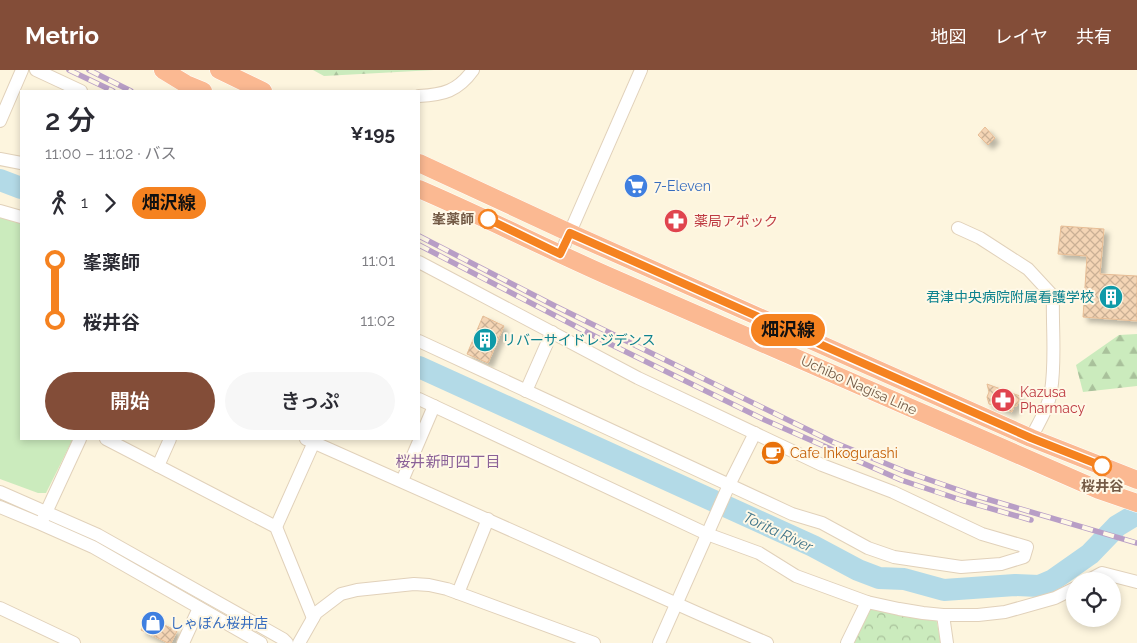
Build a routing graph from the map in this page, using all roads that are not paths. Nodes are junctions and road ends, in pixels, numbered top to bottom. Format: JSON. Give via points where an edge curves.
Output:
{"nodes":[{"id":1,"x":22,"y":70,"type":"edge"},
{"id":2,"x":36,"y":70,"type":"edge"},
{"id":3,"x":163,"y":70,"type":"edge"},
{"id":4,"x":219,"y":70,"type":"edge"},
{"id":5,"x":473,"y":70,"type":"edge"},
{"id":6,"x":641,"y":70,"type":"edge"},
{"id":7,"x":78,"y":90,"type":"edge"},
{"id":8,"x":201,"y":90,"type":"edge"},
{"id":9,"x":261,"y":90,"type":"edge"},
{"id":10,"x":420,"y":96,"type":"edge"},
{"id":11,"x":0,"y":121,"type":"edge"},
{"id":12,"x":0,"y":159,"type":"edge"},
{"id":13,"x":20,"y":163,"type":"edge"},
{"id":14,"x":420,"y":163,"type":"edge"},
{"id":15,"x":420,"y":189,"type":"edge"},
{"id":16,"x":0,"y":210,"type":"edge"},
{"id":17,"x":20,"y":217,"type":"edge"},
{"id":18,"x":958,"y":228,"type":"dead end"},
{"id":19,"x":570,"y":233,"type":"junction"},
{"id":20,"x":560,"y":254,"type":"junction"},
{"id":21,"x":420,"y":263,"type":"edge"},
{"id":22,"x":552,"y":332,"type":"junction"},
{"id":23,"x":420,"y":341,"type":"edge"},
{"id":24,"x":526,"y":391,"type":"junction"},
{"id":25,"x":420,"y":400,"type":"edge"},
{"id":26,"x":434,"y":406,"type":"junction"},
{"id":27,"x":755,"y":433,"type":"junction"},
{"id":28,"x":1031,"y":438,"type":"junction"},
{"id":29,"x":420,"y":439,"type":"edge"},
{"id":30,"x":80,"y":440,"type":"edge"},
{"id":31,"x":108,"y":440,"type":"edge"},
{"id":32,"x":170,"y":440,"type":"edge"},
{"id":33,"x":310,"y":440,"type":"edge"},
{"id":34,"x":419,"y":440,"type":"edge"},
{"id":35,"x":158,"y":466,"type":"junction"},
{"id":36,"x":1137,"y":480,"type":"edge"},
{"id":37,"x":402,"y":481,"type":"junction"},
{"id":38,"x":728,"y":487,"type":"junction"},
{"id":39,"x":0,"y":492,"type":"edge"},
{"id":40,"x":1131,"y":501,"type":"edge"},
{"id":41,"x":0,"y":507,"type":"edge"},
{"id":42,"x":46,"y":512,"type":"junction"},
{"id":43,"x":488,"y":519,"type":"junction"},
{"id":44,"x":41,"y":524,"type":"junction"},
{"id":45,"x":276,"y":528,"type":"junction"},
{"id":46,"x":709,"y":531,"type":"junction"},
{"id":47,"x":1121,"y":578,"type":"edge"},
{"id":48,"x":1137,"y":582,"type":"edge"},
{"id":49,"x":1066,"y":592,"type":"edge"},
{"id":50,"x":458,"y":593,"type":"junction"},
{"id":51,"x":867,"y":602,"type":"junction"},
{"id":52,"x":676,"y":604,"type":"junction"},
{"id":53,"x":199,"y":608,"type":"junction"},
{"id":54,"x":1,"y":612,"type":"edge"},
{"id":55,"x":943,"y":615,"type":"junction"},
{"id":56,"x":313,"y":618,"type":"junction"},
{"id":57,"x":74,"y":643,"type":"edge"},
{"id":58,"x":183,"y":643,"type":"edge"},
{"id":59,"x":261,"y":643,"type":"edge"},
{"id":60,"x":287,"y":643,"type":"edge"},
{"id":61,"x":299,"y":643,"type":"edge"},
{"id":62,"x":594,"y":643,"type":"edge"},
{"id":63,"x":659,"y":643,"type":"edge"},
{"id":64,"x":767,"y":643,"type":"edge"},
{"id":65,"x":847,"y":643,"type":"edge"},
{"id":66,"x":947,"y":643,"type":"edge"}],
"edges":[{"from":1,"to":11,"type":"street"},
{"from":2,"to":7,"type":"street"},
{"from":3,"to":8,"type":"highway"},
{"from":4,"to":9,"type":"highway"},
{"from":5,"to":10,"type":"street","via":[[455,89],[438,95]]},
{"from":6,"to":19,"type":"street"},
{"from":12,"to":13,"type":"street"},
{"from":14,"to":19,"type":"highway","name":"Uchibo Nagisa Line"},
{"from":15,"to":20,"type":"highway","name":"Uchibo Nagisa Line"},
{"from":16,"to":17,"type":"street"},
{"from":18,"to":28,"type":"street","via":[[980,238],[1028,270],[1053,296],[1051,393]]},
{"from":19,"to":20,"type":"street"},
{"from":19,"to":28,"type":"highway","name":"Uchibo Nagisa Line"},
{"from":20,"to":40,"type":"highway","name":"Uchibo Nagisa Line","via":[[1090,486]]},
{"from":21,"to":22,"type":"street"},
{"from":22,"to":24,"type":"street"},
{"from":22,"to":27,"type":"street","via":[[638,378]]},
{"from":23,"to":24,"type":"street"},
{"from":24,"to":38,"type":"street"},
{"from":25,"to":26,"type":"street"},
{"from":26,"to":29,"type":"street"},
{"from":26,"to":46,"type":"street"},
{"from":27,"to":38,"type":"street"},
{"from":27,"to":38,"type":"street","via":[[982,534],[1028,547],[1024,558],[1001,564],[961,567],[894,557],[868,548],[822,523]]},
{"from":28,"to":36,"type":"highway","name":"Uchibo Nagisa Line"},
{"from":30,"to":42,"type":"street"},
{"from":31,"to":35,"type":"street"},
{"from":32,"to":35,"type":"street"},
{"from":33,"to":37,"type":"street"},
{"from":33,"to":45,"type":"street"},
{"from":34,"to":37,"type":"street"},
{"from":35,"to":45,"type":"street"},
{"from":37,"to":43,"type":"street"},
{"from":38,"to":46,"type":"street"},
{"from":39,"to":42,"type":"street"},
{"from":41,"to":44,"type":"street"},
{"from":42,"to":44,"type":"street"},
{"from":42,"to":60,"type":"street","via":[[98,535]]},
{"from":43,"to":50,"type":"street"},
{"from":43,"to":52,"type":"street"},
{"from":44,"to":53,"type":"street","via":[[93,547]]},
{"from":45,"to":56,"type":"street"},
{"from":46,"to":51,"type":"street","via":[[759,553],[796,576]]},
{"from":46,"to":52,"type":"street"},
{"from":47,"to":48,"type":"street"},
{"from":49,"to":55,"type":"street","via":[[1005,612]]},
{"from":50,"to":56,"type":"street","via":[[429,584],[357,590],[340,594]]},
{"from":50,"to":62,"type":"street"},
{"from":51,"to":55,"type":"street"},
{"from":51,"to":65,"type":"street"},
{"from":52,"to":63,"type":"street"},
{"from":52,"to":64,"type":"street"},
{"from":53,"to":58,"type":"street"},
{"from":53,"to":59,"type":"street"},
{"from":54,"to":57,"type":"street"},
{"from":55,"to":66,"type":"street"},
{"from":56,"to":61,"type":"street"}]}
